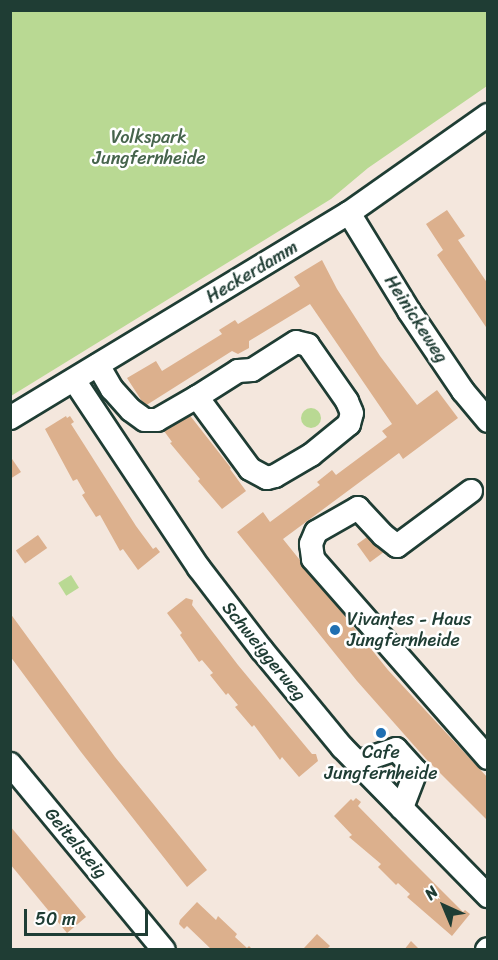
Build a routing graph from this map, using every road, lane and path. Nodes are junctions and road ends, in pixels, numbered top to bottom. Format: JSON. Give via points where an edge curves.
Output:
{"nodes":[{"id":1,"x":488,"y":115,"type":"edge"},
{"id":2,"x":349,"y":213,"type":"junction"},
{"id":3,"x":98,"y":365,"type":"junction"},
{"id":4,"x":74,"y":380,"type":"junction"},
{"id":5,"x":197,"y":397,"type":"junction"},
{"id":6,"x":10,"y":418,"type":"edge"},
{"id":7,"x":488,"y":421,"type":"edge"},
{"id":8,"x":471,"y":491,"type":"dead end"},
{"id":9,"x":488,"y":758,"type":"edge"},
{"id":10,"x":357,"y":762,"type":"junction"},
{"id":11,"x":10,"y":765,"type":"edge"},
{"id":12,"x":402,"y":808,"type":"junction"},
{"id":13,"x":488,"y":896,"type":"edge"},
{"id":14,"x":164,"y":950,"type":"edge"}],
"edges":[{"from":1,"to":2,"type":"street","name":"Heckerdamm"},
{"from":2,"to":3,"type":"street","name":"Heckerdamm"},
{"from":2,"to":7,"type":"street","name":"Heinickeweg","via":[[409,310]]},
{"from":3,"to":4,"type":"street","name":"Heckerdamm"},
{"from":3,"to":5,"type":"street","via":[[125,403],[145,420],[157,420]]},
{"from":4,"to":6,"type":"street","name":"Heckerdamm"},
{"from":4,"to":10,"type":"street","name":"Schweiggerweg","via":[[199,568]]},
{"from":5,"to":5,"type":"street","via":[[250,469],[267,478],[311,455],[349,424],[352,413],[308,345],[296,342],[252,370],[238,371]]},
{"from":8,"to":9,"type":"street","via":[[397,546],[382,536],[358,508],[316,532],[311,544],[313,559]]},
{"from":10,"to":12,"type":"street","name":"Schweiggerweg"},
{"from":10,"to":12,"type":"street","via":[[396,749],[416,771]]},
{"from":11,"to":14,"type":"street","name":"Geitelsteig"},
{"from":12,"to":13,"type":"street","name":"Schweiggerweg"}]}
